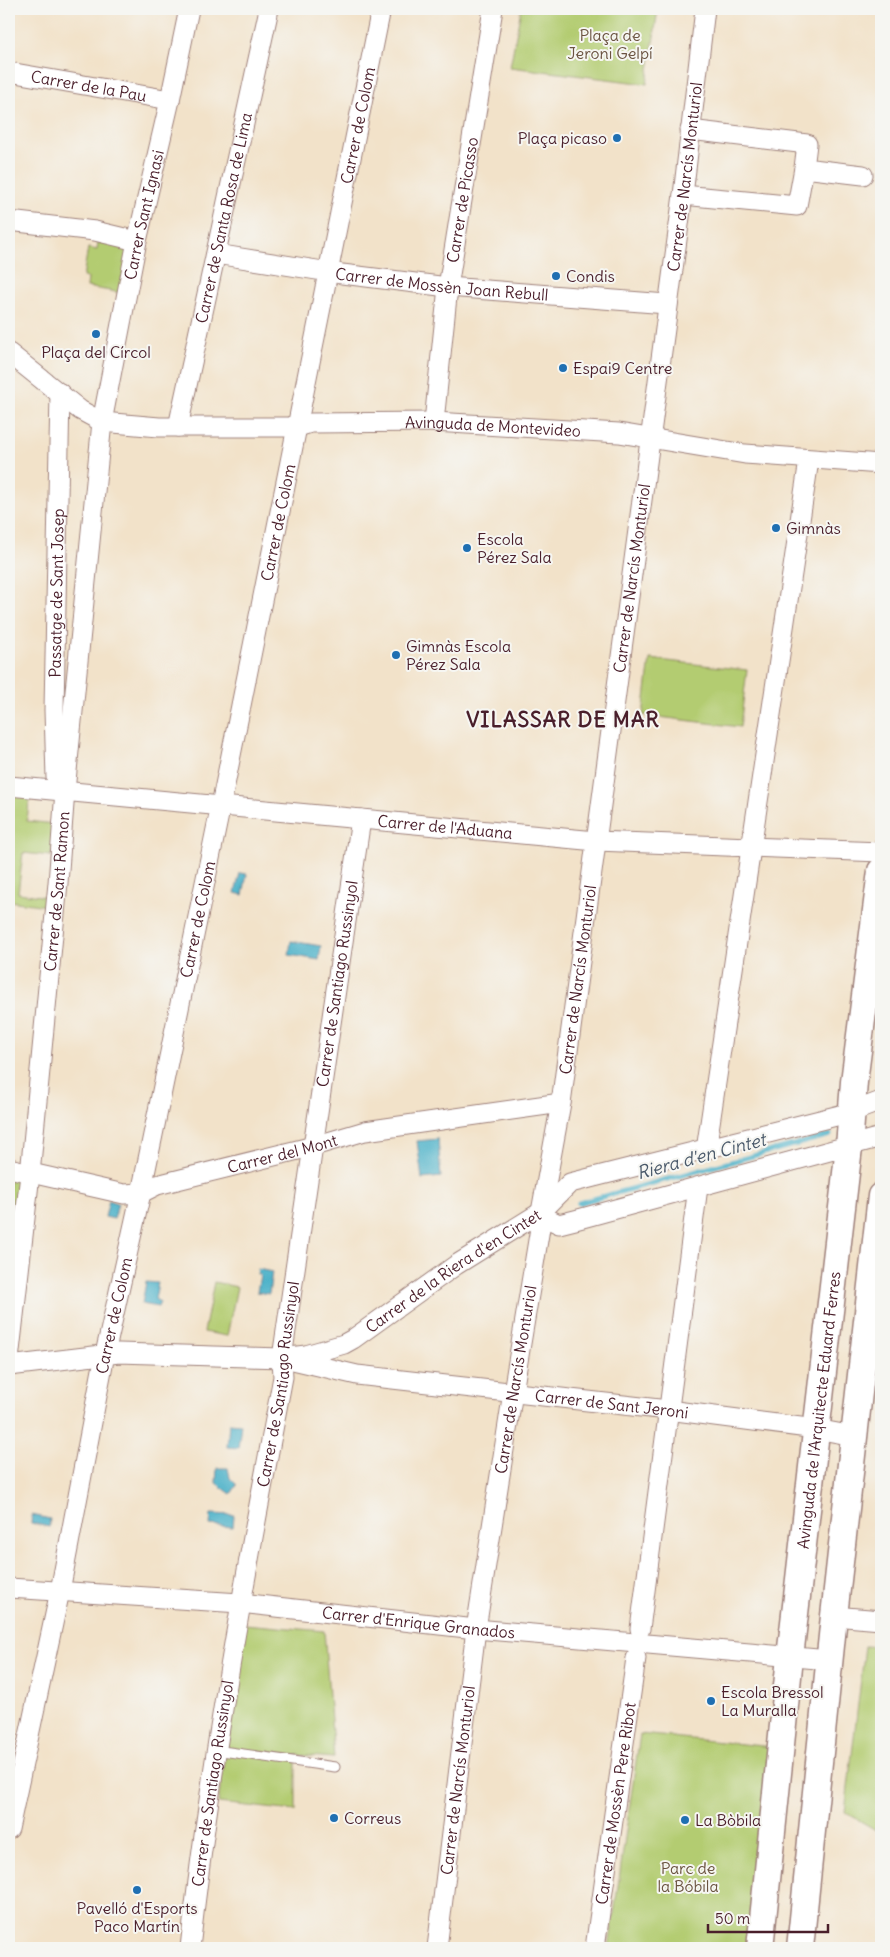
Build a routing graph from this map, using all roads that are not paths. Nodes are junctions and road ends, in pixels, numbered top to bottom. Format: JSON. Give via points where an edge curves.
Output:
{"nodes":[{"id":1,"x":189,"y":9,"type":"edge"},
{"id":2,"x":269,"y":9,"type":"edge"},
{"id":3,"x":381,"y":9,"type":"edge"},
{"id":4,"x":493,"y":9,"type":"edge"},
{"id":5,"x":705,"y":9,"type":"edge"},
{"id":6,"x":9,"y":72,"type":"edge"},
{"id":7,"x":170,"y":100,"type":"junction"},
{"id":8,"x":690,"y":130,"type":"junction"},
{"id":9,"x":804,"y":168,"type":"junction"},
{"id":10,"x":862,"y":175,"type":"dead end"},
{"id":11,"x":683,"y":195,"type":"junction"},
{"id":12,"x":9,"y":221,"type":"edge"},
{"id":13,"x":137,"y":241,"type":"junction"},
{"id":14,"x":216,"y":254,"type":"junction"},
{"id":15,"x":329,"y":272,"type":"junction"},
{"id":16,"x":448,"y":287,"type":"junction"},
{"id":17,"x":667,"y":304,"type":"junction"},
{"id":18,"x":9,"y":353,"type":"edge"},
{"id":19,"x":60,"y":393,"type":"junction"},
{"id":20,"x":102,"y":422,"type":"junction"},
{"id":21,"x":434,"y":422,"type":"junction"},
{"id":22,"x":178,"y":427,"type":"junction"},
{"id":23,"x":298,"y":427,"type":"junction"},
{"id":24,"x":650,"y":437,"type":"junction"},
{"id":25,"x":809,"y":460,"type":"junction"},
{"id":26,"x":881,"y":464,"type":"edge"},
{"id":27,"x":9,"y":786,"type":"edge"},
{"id":28,"x":65,"y":791,"type":"junction"},
{"id":29,"x":221,"y":805,"type":"junction"},
{"id":30,"x":361,"y":819,"type":"junction"},
{"id":31,"x":596,"y":842,"type":"junction"},
{"id":32,"x":752,"y":848,"type":"junction"},
{"id":33,"x":881,"y":852,"type":"edge"},
{"id":34,"x":881,"y":871,"type":"edge"},
{"id":35,"x":881,"y":1101,"type":"edge"},
{"id":36,"x":561,"y":1103,"type":"junction"},
{"id":37,"x":852,"y":1112,"type":"junction"},
{"id":38,"x":881,"y":1137,"type":"edge"},
{"id":39,"x":314,"y":1146,"type":"junction"},
{"id":40,"x":849,"y":1147,"type":"junction"},
{"id":41,"x":706,"y":1150,"type":"junction"},
{"id":42,"x":9,"y":1168,"type":"edge"},
{"id":43,"x":30,"y":1174,"type":"junction"},
{"id":44,"x":698,"y":1187,"type":"junction"},
{"id":45,"x":140,"y":1193,"type":"junction"},
{"id":46,"x":881,"y":1196,"type":"edge"},
{"id":47,"x":541,"y":1214,"type":"junction"},
{"id":48,"x":105,"y":1354,"type":"junction"},
{"id":49,"x":282,"y":1358,"type":"junction"},
{"id":50,"x":9,"y":1360,"type":"edge"},
{"id":51,"x":9,"y":1366,"type":"edge"},
{"id":52,"x":513,"y":1392,"type":"junction"},
{"id":53,"x":668,"y":1410,"type":"junction"},
{"id":54,"x":816,"y":1429,"type":"junction"},
{"id":55,"x":854,"y":1436,"type":"junction"},
{"id":56,"x":9,"y":1588,"type":"edge"},
{"id":57,"x":60,"y":1591,"type":"junction"},
{"id":58,"x":240,"y":1603,"type":"junction"},
{"id":59,"x":834,"y":1616,"type":"junction"},
{"id":60,"x":881,"y":1620,"type":"edge"},
{"id":61,"x":476,"y":1629,"type":"junction"},
{"id":62,"x":640,"y":1629,"type":"dead end"},
{"id":63,"x":790,"y":1657,"type":"junction"},
{"id":64,"x":636,"y":1658,"type":"dead end"},
{"id":65,"x":829,"y":1660,"type":"junction"},
{"id":66,"x":215,"y":1750,"type":"junction"},
{"id":67,"x":335,"y":1768,"type":"dead end"},
{"id":68,"x":9,"y":1829,"type":"edge"},
{"id":69,"x":190,"y":1948,"type":"edge"},
{"id":70,"x":437,"y":1948,"type":"edge"},
{"id":71,"x":595,"y":1948,"type":"edge"},
{"id":72,"x":760,"y":1948,"type":"edge"},
{"id":73,"x":800,"y":1948,"type":"edge"}],
"edges":[{"from":1,"to":7,"type":"street","name":"Carrer Sant Ignasi"},
{"from":2,"to":14,"type":"street","name":"Carrer de Santa Rosa de Lima"},
{"from":3,"to":15,"type":"street","name":"Carrer de Colom"},
{"from":4,"to":16,"type":"street","name":"Carrer de Picasso"},
{"from":5,"to":8,"type":"street","name":"Carrer de Narcís Monturiol"},
{"from":6,"to":7,"type":"street","name":"Carrer de la Pau"},
{"from":7,"to":13,"type":"street","name":"Carrer Sant Ignasi"},
{"from":8,"to":9,"type":"street","via":[[807,144]]},
{"from":8,"to":11,"type":"street","name":"Carrer de Narcís Monturiol"},
{"from":9,"to":10,"type":"street"},
{"from":9,"to":11,"type":"street","via":[[797,206]]},
{"from":11,"to":17,"type":"street","name":"Carrer de Narcís Monturiol"},
{"from":12,"to":13,"type":"street","via":[[95,231]]},
{"from":13,"to":20,"type":"street","name":"Carrer Sant Ignasi"},
{"from":14,"to":15,"type":"street","name":"Carrer de Mossèn Joan Rebull"},
{"from":14,"to":22,"type":"street","name":"Carrer de Santa Rosa de Lima"},
{"from":15,"to":16,"type":"street","name":"Carrer de Mossèn Joan Rebull"},
{"from":15,"to":23,"type":"street","name":"Carrer de Colom"},
{"from":16,"to":17,"type":"street","name":"Carrer de Mossèn Joan Rebull"},
{"from":16,"to":21,"type":"street","name":"Carrer de Picasso"},
{"from":17,"to":24,"type":"street","name":"Carrer de Narcís Monturiol"},
{"from":18,"to":19,"type":"street"},
{"from":19,"to":20,"type":"street","via":[[80,410]]},
{"from":19,"to":28,"type":"street","name":"Passatge de Sant Josep","via":[[54,710],[56,781]]},
{"from":20,"to":22,"type":"street","name":"Avinguda de Montevideo"},
{"from":20,"to":28,"type":"street","name":"Carrer de Sant Ramon"},
{"from":21,"to":23,"type":"street","name":"Avinguda de Montevideo","via":[[312,423]]},
{"from":21,"to":24,"type":"street","name":"Avinguda de Montevideo"},
{"from":22,"to":23,"type":"street","name":"Avinguda de Montevideo"},
{"from":23,"to":29,"type":"street","name":"Carrer de Colom"},
{"from":24,"to":25,"type":"street","name":"Avinguda de Montevideo","via":[[745,454]]},
{"from":24,"to":31,"type":"street","name":"Carrer de Narcís Monturiol"},
{"from":25,"to":26,"type":"street","name":"Avinguda de Montevideo"},
{"from":25,"to":32,"type":"street"},
{"from":27,"to":28,"type":"street","name":"Carrer de l'Aduana"},
{"from":28,"to":29,"type":"street","name":"Carrer de l'Aduana"},
{"from":28,"to":43,"type":"street","name":"Carrer de Sant Ramon"},
{"from":29,"to":30,"type":"street","name":"Carrer de l'Aduana"},
{"from":29,"to":45,"type":"street","name":"Carrer de Colom"},
{"from":30,"to":31,"type":"street","name":"Carrer de l'Aduana"},
{"from":30,"to":39,"type":"street","name":"Carrer de Santiago Russinyol"},
{"from":31,"to":32,"type":"street","name":"Carrer de l'Aduana"},
{"from":31,"to":36,"type":"street","name":"Carrer de Narcís Monturiol"},
{"from":32,"to":33,"type":"street","name":"Carrer de l'Aduana"},
{"from":32,"to":41,"type":"street"},
{"from":34,"to":37,"type":"street","name":"Avinguda de l'Arquitecte Eduard Ferres"},
{"from":35,"to":37,"type":"street","name":"Carrer de la Riera d'en Cintet"},
{"from":36,"to":39,"type":"street","name":"Carrer del Mont","via":[[364,1131]]},
{"from":36,"to":47,"type":"street","name":"Carrer de Narcís Monturiol"},
{"from":37,"to":40,"type":"street","name":"Avinguda de l'Arquitecte Eduard Ferres"},
{"from":37,"to":41,"type":"street","name":"Carrer de la Riera d'en Cintet"},
{"from":38,"to":40,"type":"street","name":"Carrer de la Riera d'en Cintet"},
{"from":39,"to":45,"type":"street","name":"Carrer del Mont","via":[[157,1185]]},
{"from":39,"to":49,"type":"street","name":"Carrer de Santiago Russinyol"},
{"from":40,"to":44,"type":"street","name":"Carrer de la Riera d'en Cintet"},
{"from":40,"to":54,"type":"street","name":"Avinguda de l'Arquitecte Eduard Ferres"},
{"from":41,"to":47,"type":"street","name":"Carrer de la Riera d'en Cintet","via":[[570,1183]]},
{"from":42,"to":43,"type":"street","name":"Carrer del Mont"},
{"from":43,"to":45,"type":"street","name":"Carrer del Mont","via":[[124,1194]]},
{"from":43,"to":50,"type":"street","name":"Carrer de Sant Ramon"},
{"from":44,"to":47,"type":"street","name":"Carrer de la Riera d'en Cintet","via":[[559,1224]]},
{"from":44,"to":53,"type":"street"},
{"from":45,"to":48,"type":"street","name":"Carrer de Colom"},
{"from":46,"to":55,"type":"street"},
{"from":47,"to":49,"type":"street","name":"Carrer de la Riera d'en Cintet","via":[[456,1265],[344,1344]]},
{"from":47,"to":52,"type":"street","name":"Carrer de Narcís Monturiol"},
{"from":48,"to":49,"type":"street","name":"Carrer de la Riera d'en Cintet"},
{"from":48,"to":51,"type":"street","name":"Carrer de la Riera d'en Cintet"},
{"from":48,"to":57,"type":"street","name":"Carrer de Colom"},
{"from":49,"to":52,"type":"street","name":"Carrer de Sant Jeroni","via":[[357,1375]]},
{"from":49,"to":58,"type":"street","name":"Carrer de Santiago Russinyol","via":[[283,1377]]},
{"from":52,"to":53,"type":"street","name":"Carrer de Sant Jeroni"},
{"from":52,"to":61,"type":"street","name":"Carrer de Narcís Monturiol"},
{"from":53,"to":54,"type":"street","name":"Carrer de Sant Jeroni"},
{"from":53,"to":62,"type":"street"},
{"from":54,"to":55,"type":"street","name":"Carrer de Sant Jeroni"},
{"from":54,"to":63,"type":"street","name":"Avinguda de l'Arquitecte Eduard Ferres"},
{"from":55,"to":59,"type":"street"},
{"from":56,"to":57,"type":"street","name":"Carrer d'Enrique Granados"},
{"from":57,"to":58,"type":"street","name":"Carrer d'Enrique Granados"},
{"from":57,"to":68,"type":"street","name":"Carrer de Colom"},
{"from":58,"to":61,"type":"street","name":"Carrer d'Enrique Granados"},
{"from":58,"to":66,"type":"street","name":"Carrer de Santiago Russinyol"},
{"from":59,"to":60,"type":"street"},
{"from":59,"to":65,"type":"street"},
{"from":61,"to":63,"type":"street","name":"Carrer d'Enrique Granados"},
{"from":61,"to":70,"type":"street","name":"Carrer de Narcís Monturiol"},
{"from":63,"to":65,"type":"street","name":"Carrer d'Enrique Granados"},
{"from":63,"to":72,"type":"street","name":"Avinguda de l'Arquitecte Eduard Ferres"},
{"from":64,"to":71,"type":"street","name":"Carrer de Mossèn Pere Ribot"},
{"from":65,"to":73,"type":"street"},
{"from":66,"to":67,"type":"lane"},
{"from":66,"to":69,"type":"street","name":"Carrer de Santiago Russinyol"}]}
